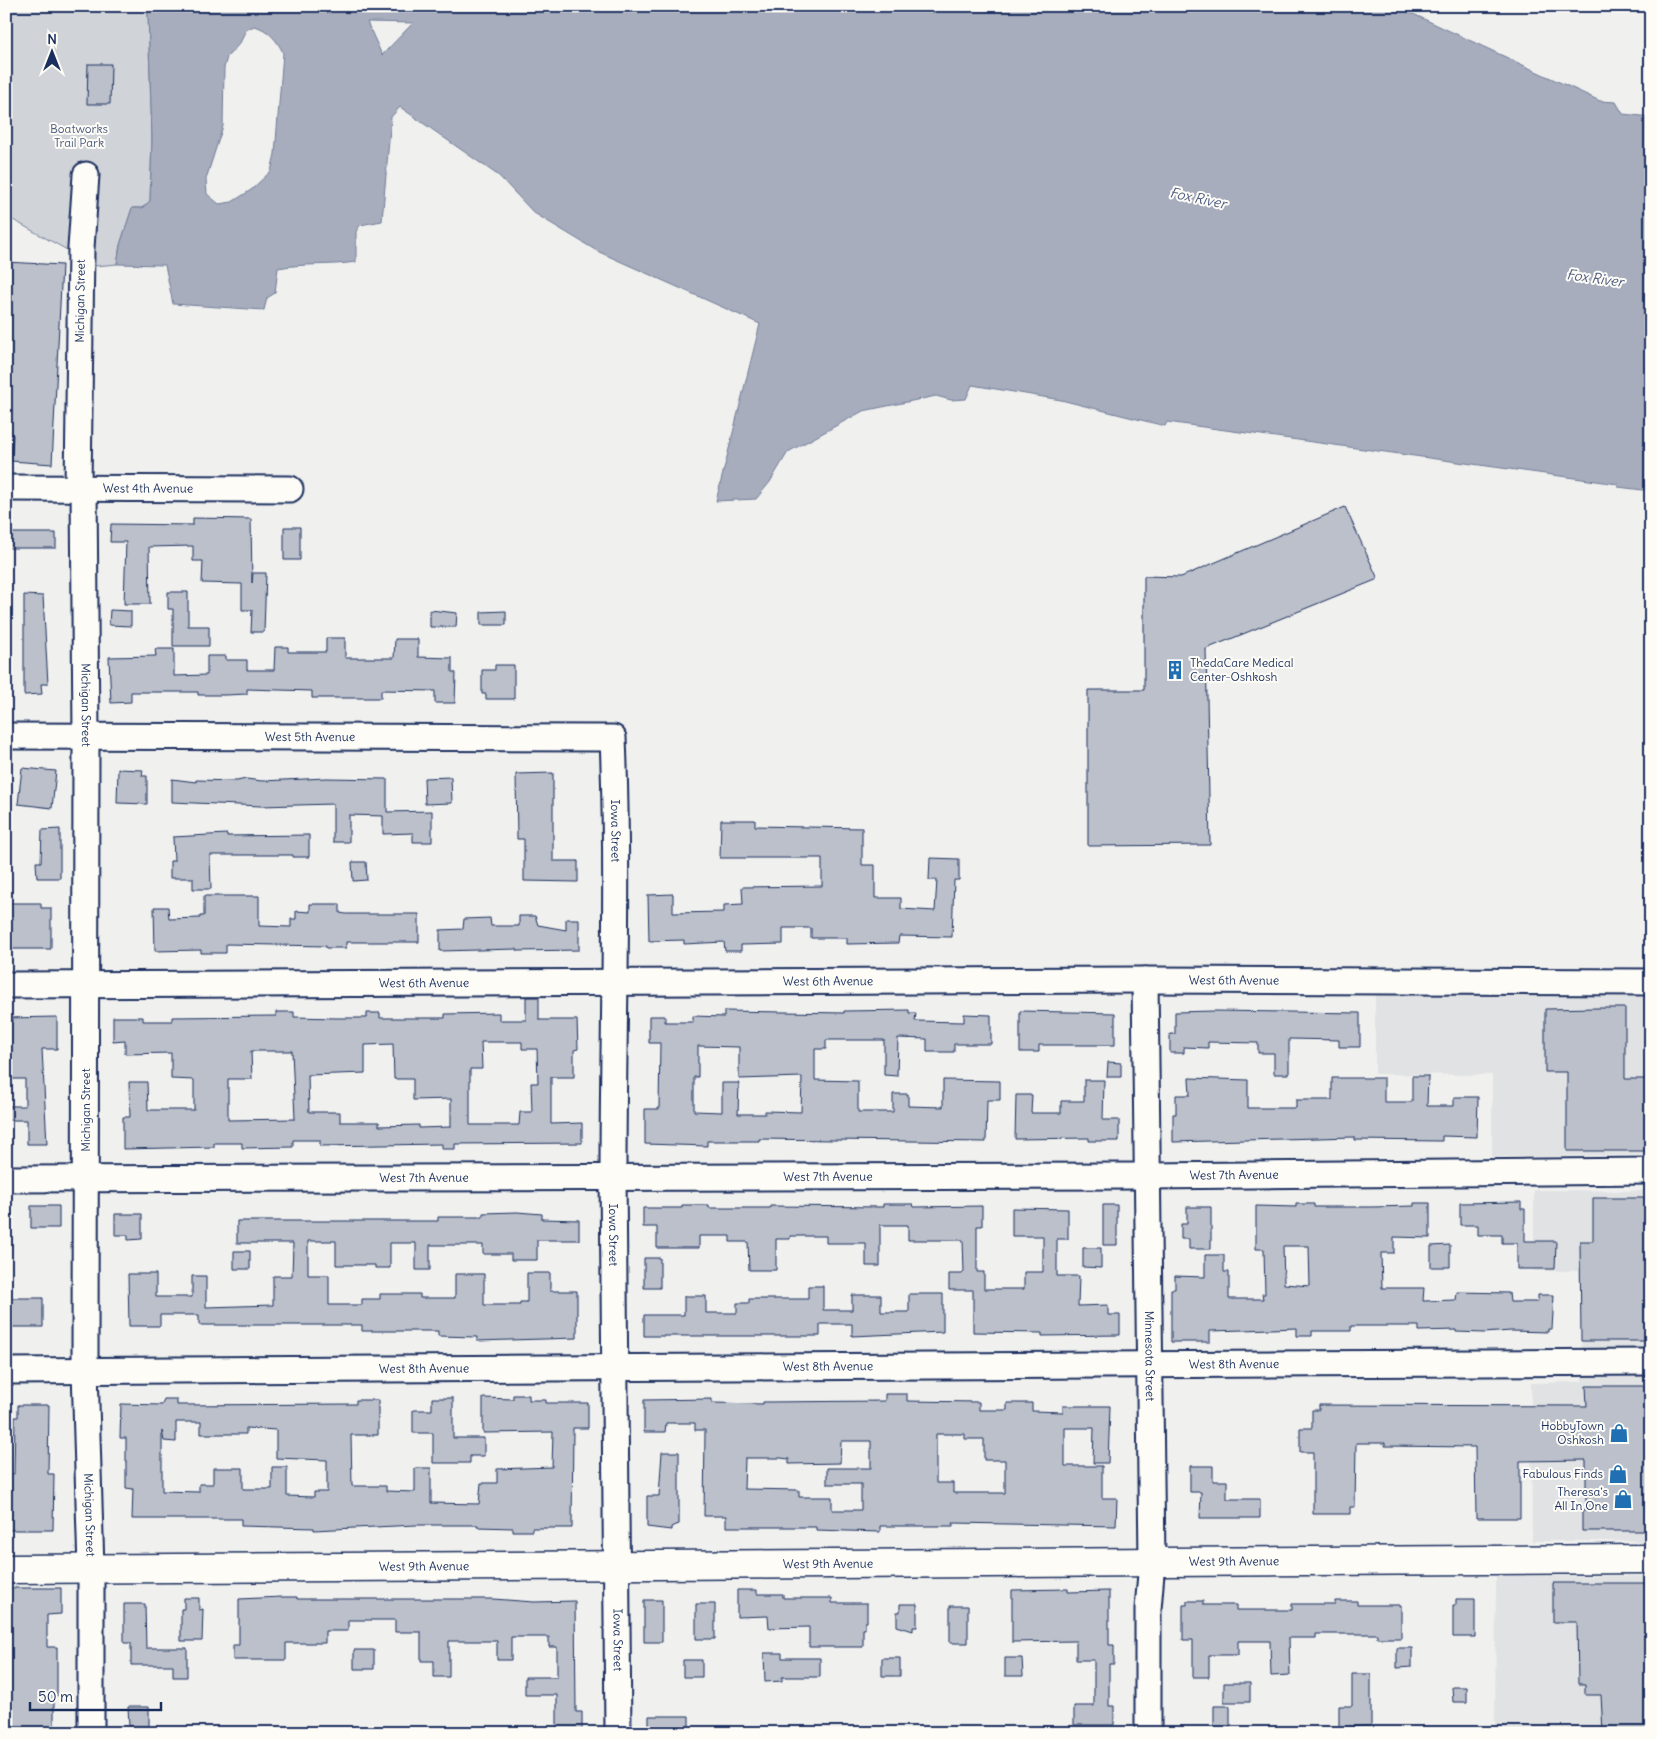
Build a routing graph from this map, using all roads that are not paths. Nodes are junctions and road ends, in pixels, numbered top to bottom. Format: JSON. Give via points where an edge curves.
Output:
{"nodes":[{"id":1,"x":86,"y":175,"type":"dead end"},
{"id":2,"x":81,"y":487,"type":"junction"},
{"id":3,"x":6,"y":488,"type":"edge"},
{"id":4,"x":290,"y":489,"type":"dead end"},
{"id":5,"x":6,"y":736,"type":"edge"},
{"id":6,"x":86,"y":736,"type":"junction"},
{"id":7,"x":613,"y":738,"type":"joint"},
{"id":8,"x":1145,"y":980,"type":"junction"},
{"id":9,"x":613,"y":982,"type":"junction"},
{"id":10,"x":1651,"y":982,"type":"edge"},
{"id":11,"x":85,"y":984,"type":"junction"},
{"id":12,"x":6,"y":985,"type":"edge"},
{"id":13,"x":1651,"y":1171,"type":"edge"},
{"id":14,"x":613,"y":1176,"type":"junction"},
{"id":15,"x":1147,"y":1176,"type":"junction"},
{"id":16,"x":6,"y":1178,"type":"edge"},
{"id":17,"x":86,"y":1179,"type":"junction"},
{"id":18,"x":1651,"y":1362,"type":"edge"},
{"id":19,"x":1148,"y":1366,"type":"junction"},
{"id":20,"x":615,"y":1368,"type":"junction"},
{"id":21,"x":85,"y":1370,"type":"junction"},
{"id":22,"x":6,"y":1371,"type":"edge"},
{"id":23,"x":1651,"y":1559,"type":"edge"},
{"id":24,"x":1152,"y":1562,"type":"junction"},
{"id":25,"x":618,"y":1566,"type":"junction"},
{"id":26,"x":6,"y":1569,"type":"edge"},
{"id":27,"x":91,"y":1569,"type":"junction"},
{"id":28,"x":91,"y":1733,"type":"edge"},
{"id":29,"x":618,"y":1733,"type":"edge"},
{"id":30,"x":1148,"y":1733,"type":"edge"}],
"edges":[{"from":1,"to":2,"type":"street","name":"Michigan Street","via":[[81,248]]},
{"from":2,"to":3,"type":"street","name":"West 4th Avenue"},
{"from":2,"to":4,"type":"street","name":"West 4th Avenue"},
{"from":2,"to":6,"type":"street","name":"Michigan Street"},
{"from":5,"to":6,"type":"street","name":"West 5th Avenue"},
{"from":6,"to":7,"type":"street","name":"West 5th Avenue"},
{"from":6,"to":11,"type":"street","name":"Michigan Street"},
{"from":7,"to":9,"type":"street","name":"Iowa Street","via":[[617,826]]},
{"from":8,"to":9,"type":"street","name":"West 6th Avenue"},
{"from":8,"to":10,"type":"street","name":"West 6th Avenue"},
{"from":8,"to":15,"type":"street","name":"Minnesota Street"},
{"from":9,"to":11,"type":"street","name":"West 6th Avenue"},
{"from":9,"to":14,"type":"street","name":"Iowa Street"},
{"from":11,"to":12,"type":"street","name":"West 6th Avenue"},
{"from":11,"to":17,"type":"street","name":"Michigan Street"},
{"from":13,"to":15,"type":"street","name":"West 7th Avenue"},
{"from":14,"to":15,"type":"street","name":"West 7th Avenue"},
{"from":14,"to":17,"type":"street","name":"West 7th Avenue"},
{"from":14,"to":20,"type":"street","name":"Iowa Street"},
{"from":15,"to":19,"type":"street","name":"Minnesota Street"},
{"from":16,"to":17,"type":"street","name":"West 7th Avenue"},
{"from":17,"to":21,"type":"street","name":"Michigan Street"},
{"from":18,"to":19,"type":"street","name":"West 8th Avenue"},
{"from":19,"to":20,"type":"street","name":"West 8th Avenue"},
{"from":19,"to":24,"type":"street","name":"Minnesota Street"},
{"from":20,"to":21,"type":"street","name":"West 8th Avenue"},
{"from":20,"to":25,"type":"street","name":"Iowa Street"},
{"from":21,"to":22,"type":"street","name":"West 8th Avenue"},
{"from":21,"to":27,"type":"street","name":"Michigan Street"},
{"from":23,"to":24,"type":"main road","name":"West 9th Avenue"},
{"from":24,"to":25,"type":"main road","name":"West 9th Avenue"},
{"from":24,"to":30,"type":"street","name":"Minnesota Street","via":[[1148,1609]]},
{"from":25,"to":27,"type":"main road","name":"West 9th Avenue"},
{"from":25,"to":29,"type":"street","name":"Iowa Street"},
{"from":26,"to":27,"type":"main road","name":"West 9th Avenue"},
{"from":27,"to":28,"type":"street","name":"Michigan Street"}]}
